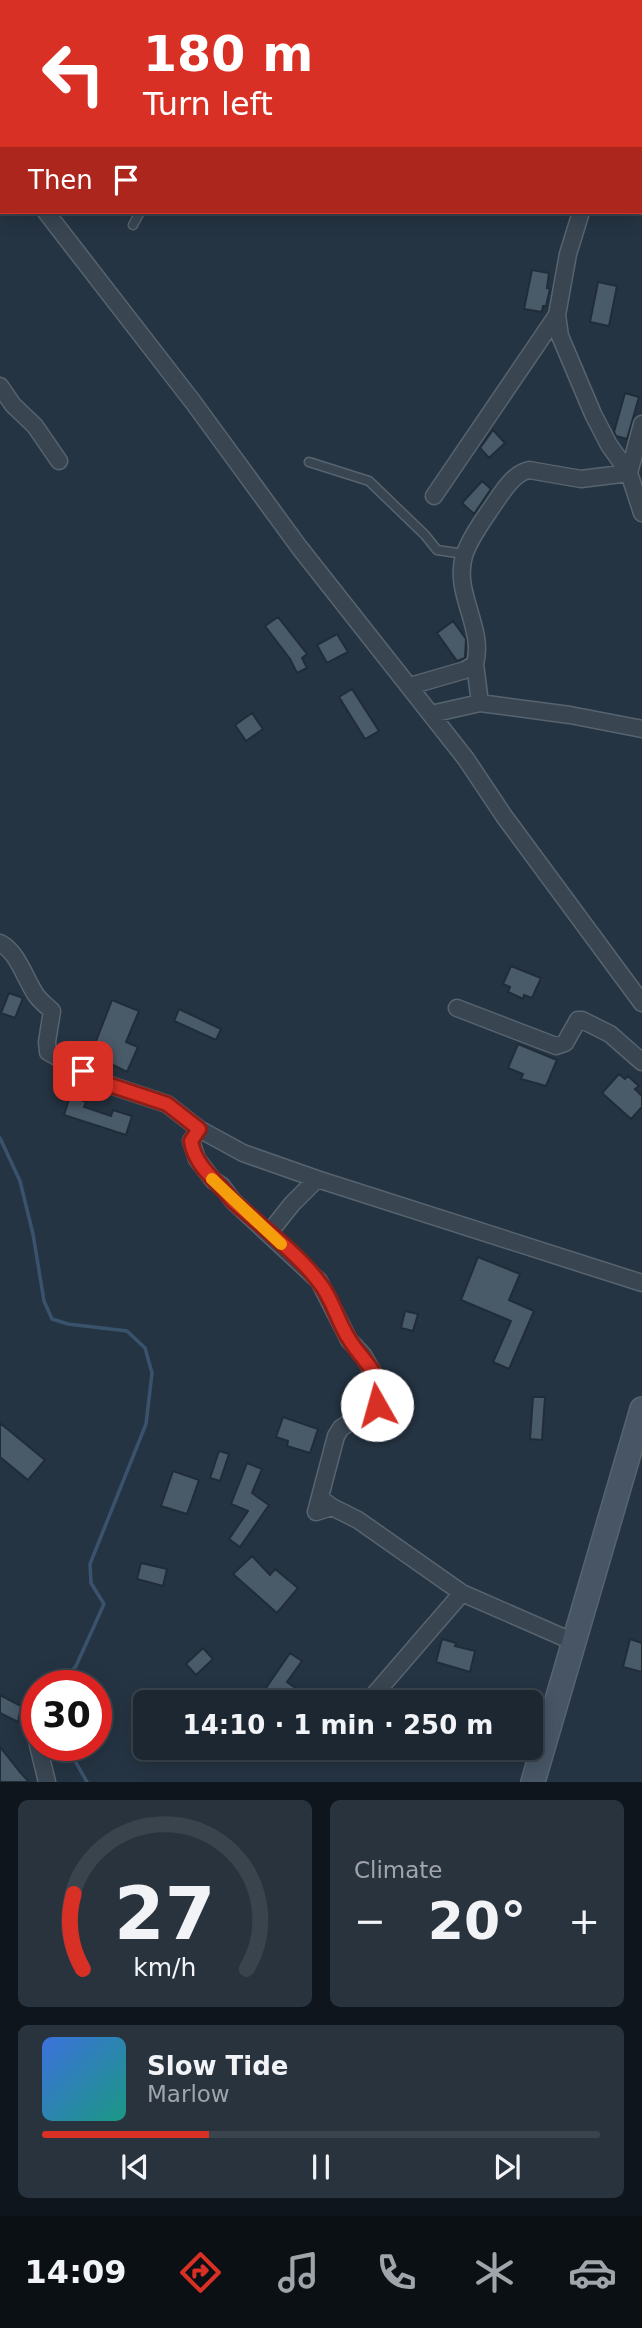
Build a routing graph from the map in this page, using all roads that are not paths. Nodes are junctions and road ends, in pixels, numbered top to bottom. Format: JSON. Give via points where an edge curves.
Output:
{"nodes":[{"id":1,"x":48,"y":214,"type":"edge"},
{"id":2,"x":139,"y":214,"type":"edge"},
{"id":3,"x":580,"y":214,"type":"edge"},
{"id":4,"x":133,"y":225,"type":"dead end"},
{"id":5,"x":557,"y":315,"type":"junction"},
{"id":6,"x":0,"y":386,"type":"edge"},
{"id":7,"x":6,"y":410,"type":"edge"},
{"id":8,"x":642,"y":425,"type":"edge"},
{"id":9,"x":59,"y":461,"type":"dead end"},
{"id":10,"x":309,"y":462,"type":"dead end"},
{"id":11,"x":629,"y":473,"type":"junction"},
{"id":12,"x":434,"y":496,"type":"dead end"},
{"id":13,"x":642,"y":513,"type":"edge"},
{"id":14,"x":464,"y":554,"type":"junction"},
{"id":15,"x":475,"y":664,"type":"junction"},
{"id":16,"x":410,"y":686,"type":"junction"},
{"id":17,"x":480,"y":703,"type":"junction"},
{"id":18,"x":431,"y":714,"type":"junction"},
{"id":19,"x":642,"y":729,"type":"edge"},
{"id":20,"x":0,"y":943,"type":"edge"},
{"id":21,"x":642,"y":1003,"type":"edge"},
{"id":22,"x":457,"y":1008,"type":"dead end"},
{"id":23,"x":642,"y":1062,"type":"edge"},
{"id":24,"x":199,"y":1129,"type":"junction"},
{"id":25,"x":317,"y":1179,"type":"junction"},
{"id":26,"x":269,"y":1233,"type":"junction"},
{"id":27,"x":642,"y":1283,"type":"edge"},
{"id":28,"x":642,"y":1409,"type":"edge"},
{"id":29,"x":462,"y":1592,"type":"junction"},
{"id":30,"x":574,"y":1642,"type":"junction"},
{"id":31,"x":378,"y":1690,"type":"edge"},
{"id":32,"x":42,"y":1761,"type":"edge"},
{"id":33,"x":47,"y":1782,"type":"edge"},
{"id":34,"x":533,"y":1782,"type":"edge"}],
"edges":[{"from":1,"to":16,"type":"street"},
{"from":2,"to":4,"type":"lane"},
{"from":3,"to":5,"type":"street"},
{"from":5,"to":11,"type":"street","via":[[560,336],[593,414]]},
{"from":5,"to":12,"type":"street"},
{"from":6,"to":7,"type":"street"},
{"from":7,"to":9,"type":"street","via":[[35,426]]},
{"from":8,"to":11,"type":"street"},
{"from":10,"to":14,"type":"lane","via":[[369,481],[437,550]]},
{"from":11,"to":13,"type":"street"},
{"from":11,"to":14,"type":"street","via":[[581,479],[520,472]]},
{"from":14,"to":15,"type":"street","via":[[461,585],[475,634]]},
{"from":15,"to":16,"type":"street"},
{"from":15,"to":17,"type":"street"},
{"from":16,"to":18,"type":"street"},
{"from":17,"to":18,"type":"street"},
{"from":17,"to":19,"type":"street"},
{"from":18,"to":21,"type":"street"},
{"from":20,"to":24,"type":"street","via":[[52,1011],[48,1052],[104,1083],[167,1104]]},
{"from":22,"to":23,"type":"street","via":[[556,1046],[565,1043],[582,1020],[610,1034]]},
{"from":24,"to":25,"type":"street","via":[[243,1153]]},
{"from":24,"to":26,"type":"street","via":[[191,1141],[197,1159]]},
{"from":25,"to":26,"type":"street"},
{"from":25,"to":27,"type":"street"},
{"from":26,"to":29,"type":"street","via":[[319,1281],[349,1340],[376,1378],[377,1405],[336,1436],[319,1511],[358,1520]]},
{"from":28,"to":30,"type":"street"},
{"from":29,"to":30,"type":"street"},
{"from":29,"to":31,"type":"street"},
{"from":30,"to":34,"type":"street"},
{"from":32,"to":33,"type":"street"}]}
